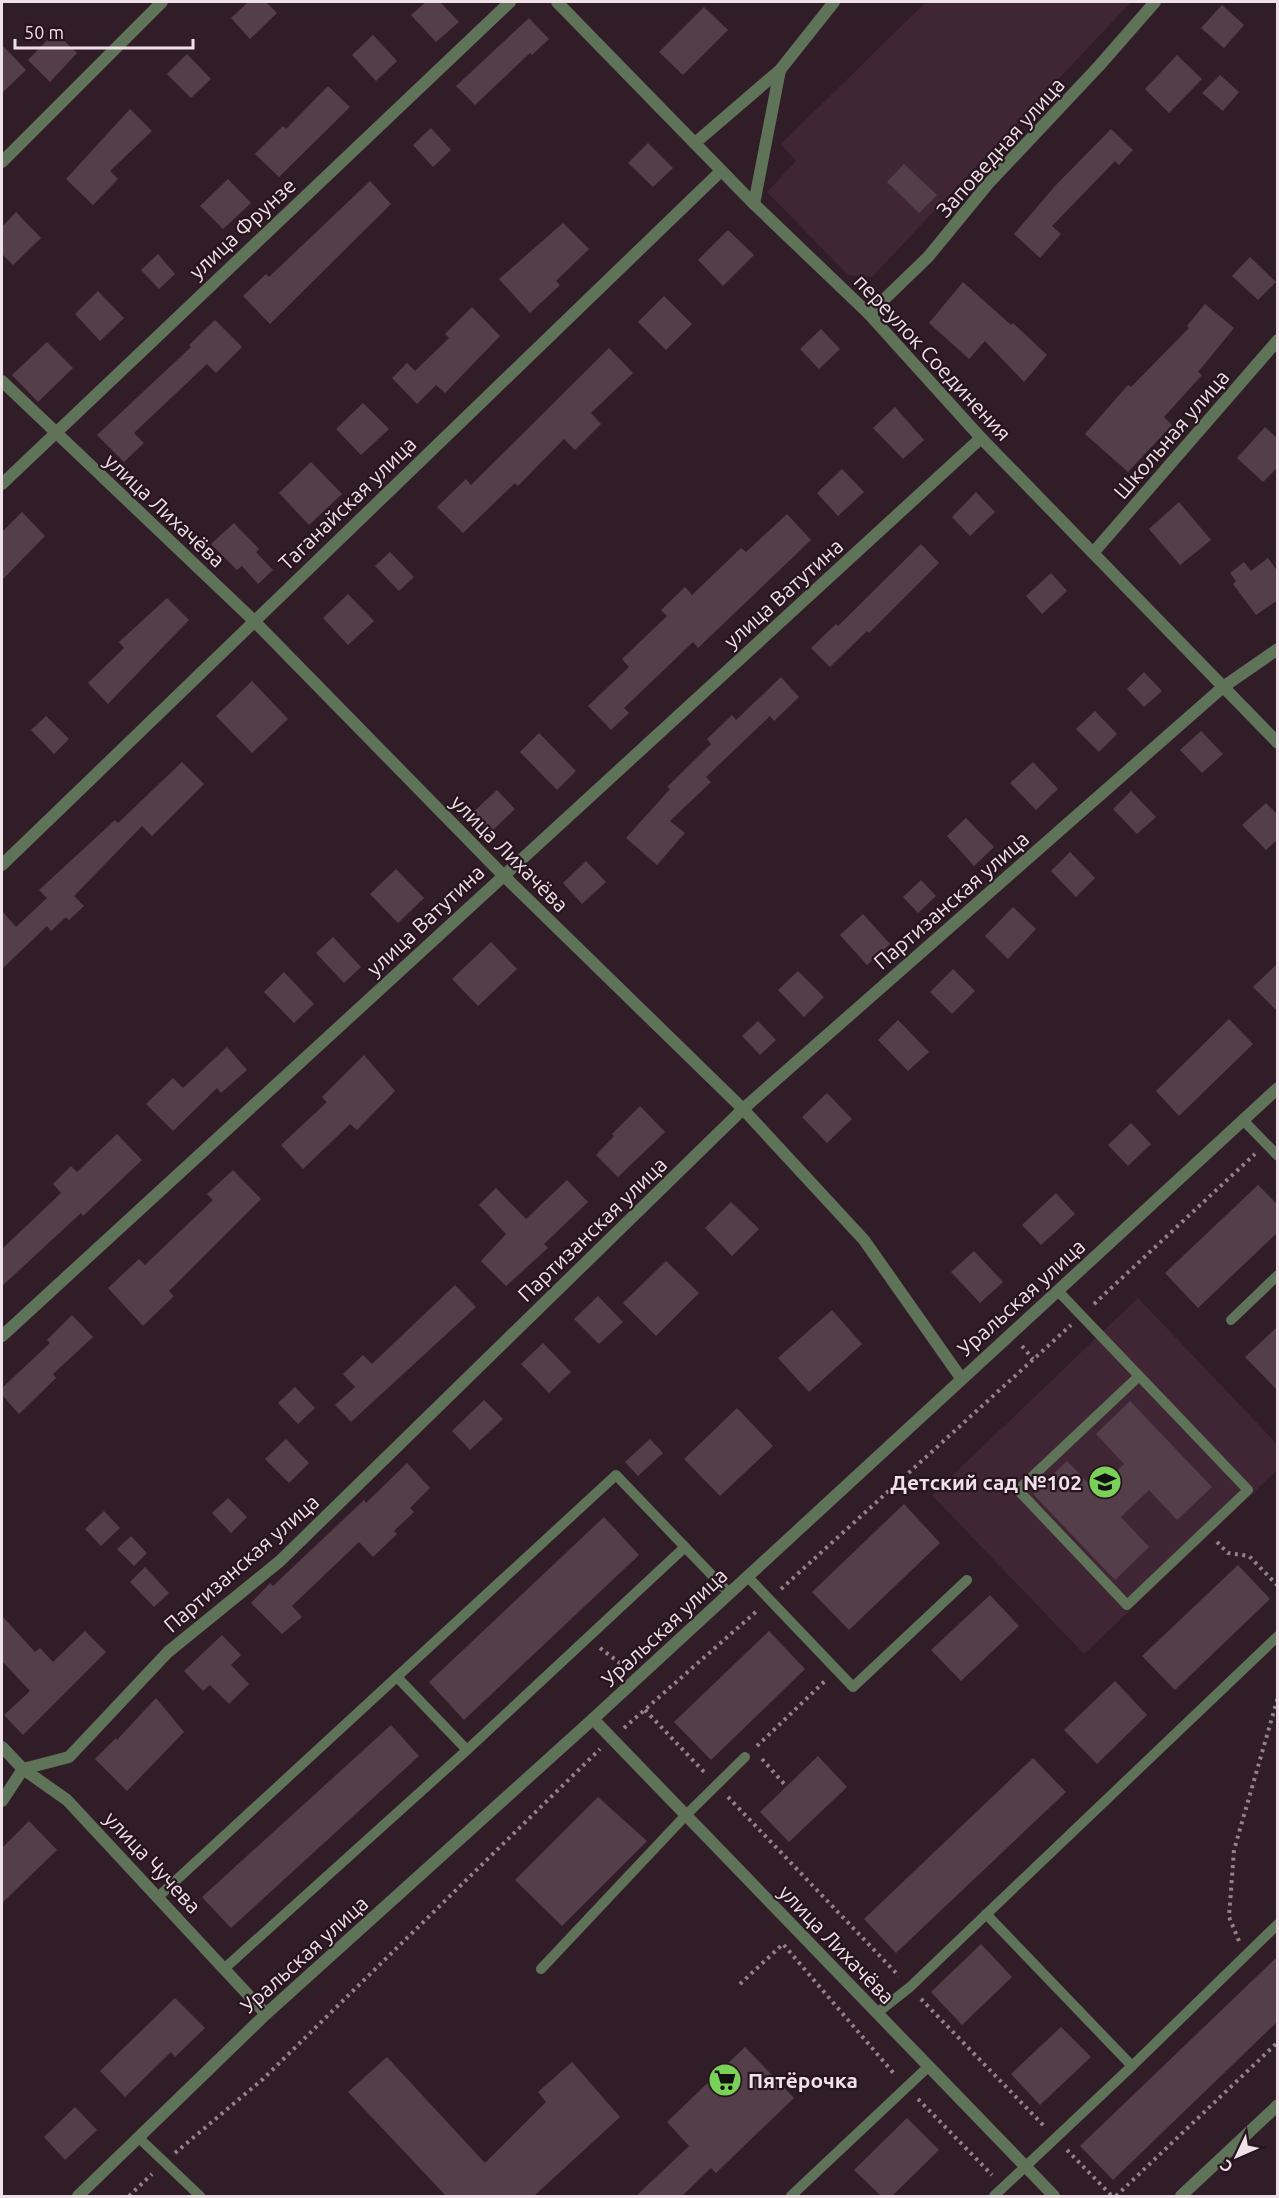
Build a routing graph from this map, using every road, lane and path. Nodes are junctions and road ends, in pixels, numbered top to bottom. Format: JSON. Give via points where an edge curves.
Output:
{"nodes":[{"id":1,"x":162,"y":2,"type":"edge"},
{"id":2,"x":510,"y":2,"type":"edge"},
{"id":3,"x":557,"y":2,"type":"edge"},
{"id":4,"x":834,"y":2,"type":"edge"},
{"id":5,"x":1155,"y":2,"type":"edge"},
{"id":6,"x":780,"y":70,"type":"junction"},
{"id":7,"x":695,"y":143,"type":"junction"},
{"id":8,"x":2,"y":162,"type":"edge"},
{"id":9,"x":721,"y":171,"type":"junction"},
{"id":10,"x":754,"y":204,"type":"junction"},
{"id":11,"x":869,"y":314,"type":"junction"},
{"id":12,"x":1278,"y":340,"type":"edge"},
{"id":13,"x":2,"y":381,"type":"edge"},
{"id":14,"x":55,"y":432,"type":"junction"},
{"id":15,"x":981,"y":438,"type":"junction"},
{"id":16,"x":2,"y":484,"type":"edge"},
{"id":17,"x":1093,"y":553,"type":"junction"},
{"id":18,"x":253,"y":620,"type":"junction"},
{"id":19,"x":1278,"y":649,"type":"edge"},
{"id":20,"x":1223,"y":687,"type":"junction"},
{"id":21,"x":1278,"y":743,"type":"edge"},
{"id":22,"x":2,"y":865,"type":"edge"},
{"id":23,"x":503,"y":875,"type":"junction"},
{"id":24,"x":1278,"y":1088,"type":"edge"},
{"id":25,"x":743,"y":1109,"type":"junction"},
{"id":26,"x":1243,"y":1120,"type":"junction"},
{"id":27,"x":1266,"y":1143,"type":"junction"},
{"id":28,"x":1278,"y":1156,"type":"edge"},
{"id":29,"x":1278,"y":1275,"type":"edge"},
{"id":30,"x":1058,"y":1291,"type":"junction"},
{"id":31,"x":1082,"y":1316,"type":"junction"},
{"id":32,"x":1231,"y":1320,"type":"dead end"},
{"id":33,"x":2,"y":1336,"type":"edge"},
{"id":34,"x":1139,"y":1376,"type":"junction"},
{"id":35,"x":961,"y":1378,"type":"junction"},
{"id":36,"x":1210,"y":1535,"type":"dead end"},
{"id":37,"x":685,"y":1547,"type":"junction"},
{"id":38,"x":747,"y":1576,"type":"junction"},
{"id":39,"x":967,"y":1580,"type":"dead end"},
{"id":40,"x":1278,"y":1586,"type":"edge"},
{"id":41,"x":729,"y":1593,"type":"junction"},
{"id":42,"x":769,"y":1599,"type":"junction"},
{"id":43,"x":1278,"y":1636,"type":"edge"},
{"id":44,"x":597,"y":1646,"type":"dead end"},
{"id":45,"x":621,"y":1663,"type":"dead end"},
{"id":46,"x":837,"y":1670,"type":"junction"},
{"id":47,"x":397,"y":1677,"type":"junction"},
{"id":48,"x":1278,"y":1696,"type":"edge"},
{"id":49,"x":645,"y":1710,"type":"junction"},
{"id":50,"x":593,"y":1719,"type":"junction"},
{"id":51,"x":612,"y":1738,"type":"junction"},
{"id":52,"x":2,"y":1747,"type":"edge"},
{"id":53,"x":467,"y":1750,"type":"junction"},
{"id":54,"x":749,"y":1754,"type":"junction"},
{"id":55,"x":23,"y":1769,"type":"junction"},
{"id":56,"x":717,"y":1785,"type":"junction"},
{"id":57,"x":786,"y":1786,"type":"dead end"},
{"id":58,"x":2,"y":1801,"type":"edge"},
{"id":59,"x":686,"y":1815,"type":"junction"},
{"id":60,"x":159,"y":1896,"type":"junction"},
{"id":61,"x":986,"y":1914,"type":"junction"},
{"id":62,"x":1278,"y":1924,"type":"edge"},
{"id":63,"x":783,"y":1944,"type":"dead end"},
{"id":64,"x":1245,"y":1955,"type":"junction"},
{"id":65,"x":225,"y":1968,"type":"junction"},
{"id":66,"x":541,"y":1969,"type":"dead end"},
{"id":67,"x":740,"y":1984,"type":"dead end"},
{"id":68,"x":910,"y":1987,"type":"junction"},
{"id":69,"x":877,"y":2013,"type":"junction"},
{"id":70,"x":266,"y":2014,"type":"junction"},
{"id":71,"x":1278,"y":2042,"type":"edge"},
{"id":72,"x":1132,"y":2066,"type":"junction"},
{"id":73,"x":928,"y":2067,"type":"junction"},
{"id":74,"x":1278,"y":2105,"type":"edge"},
{"id":75,"x":139,"y":2138,"type":"junction"},
{"id":76,"x":1056,"y":2138,"type":"junction"},
{"id":77,"x":164,"y":2162,"type":"junction"},
{"id":78,"x":1025,"y":2167,"type":"junction"},
{"id":79,"x":78,"y":2196,"type":"edge"},
{"id":80,"x":129,"y":2196,"type":"edge"},
{"id":81,"x":200,"y":2196,"type":"edge"},
{"id":82,"x":791,"y":2196,"type":"edge"},
{"id":83,"x":994,"y":2196,"type":"edge"},
{"id":84,"x":1054,"y":2196,"type":"edge"},
{"id":85,"x":1114,"y":2196,"type":"edge"},
{"id":86,"x":1181,"y":2196,"type":"edge"}],
"edges":[{"from":1,"to":8,"type":"street"},
{"from":2,"to":14,"type":"street","name":"улица Фрунзе"},
{"from":3,"to":7,"type":"street","name":"переулок Соединения"},
{"from":4,"to":6,"type":"street"},
{"from":5,"to":11,"type":"street","name":"Заповедная улица","via":[[988,184],[928,258]]},
{"from":6,"to":7,"type":"street"},
{"from":6,"to":10,"type":"street"},
{"from":7,"to":9,"type":"street","name":"переулок Соединения"},
{"from":9,"to":10,"type":"street","name":"переулок Соединения"},
{"from":9,"to":18,"type":"street","name":"Таганайская улица"},
{"from":10,"to":11,"type":"street","name":"переулок Соединения"},
{"from":11,"to":15,"type":"street","name":"переулок Соединения"},
{"from":12,"to":17,"type":"street","name":"Школьная улица"},
{"from":13,"to":14,"type":"street","name":"улица Лихачёва"},
{"from":14,"to":16,"type":"street","name":"улица Фрунзе"},
{"from":14,"to":18,"type":"street","name":"улица Лихачёва"},
{"from":15,"to":17,"type":"street","name":"переулок Соединения"},
{"from":15,"to":23,"type":"street","name":"улица Ватутина"},
{"from":17,"to":20,"type":"street","name":"переулок Соединения"},
{"from":18,"to":22,"type":"street","name":"Таганайская улица"},
{"from":18,"to":23,"type":"street","name":"улица Лихачёва"},
{"from":19,"to":20,"type":"street","name":"Партизанская улица"},
{"from":20,"to":21,"type":"street","name":"переулок Соединения"},
{"from":20,"to":25,"type":"street","name":"Партизанская улица"},
{"from":23,"to":25,"type":"street","name":"улица Лихачёва"},
{"from":23,"to":33,"type":"street","name":"улица Ватутина"},
{"from":24,"to":26,"type":"street","name":"Уральская улица"},
{"from":25,"to":35,"type":"street","name":"улица Лихачёва","via":[[864,1240]]},
{"from":25,"to":55,"type":"street","name":"Партизанская улица","via":[[280,1561],[168,1652],[69,1757]]},
{"from":26,"to":27,"type":"lane"},
{"from":26,"to":30,"type":"street","name":"Уральская улица"},
{"from":27,"to":28,"type":"lane"},
{"from":27,"to":31,"type":"path"},
{"from":29,"to":32,"type":"lane"},
{"from":30,"to":31,"type":"lane"},
{"from":30,"to":35,"type":"street","name":"Уральская улица"},
{"from":31,"to":34,"type":"lane"},
{"from":31,"to":42,"type":"path"},
{"from":34,"to":34,"type":"lane","via":[[1248,1490],[1127,1605],[1018,1490]]},
{"from":35,"to":38,"type":"street","name":"Уральская улица"},
{"from":36,"to":40,"type":"path","via":[[1228,1553],[1249,1556]]},
{"from":37,"to":41,"type":"lane"},
{"from":37,"to":47,"type":"lane","via":[[616,1475]]},
{"from":37,"to":53,"type":"lane"},
{"from":38,"to":41,"type":"street","name":"Уральская улица"},
{"from":38,"to":42,"type":"lane"},
{"from":39,"to":46,"type":"lane","via":[[852,1687]]},
{"from":41,"to":50,"type":"street","name":"Уральская улица"},
{"from":42,"to":46,"type":"lane"},
{"from":42,"to":49,"type":"path"},
{"from":43,"to":61,"type":"lane"},
{"from":44,"to":45,"type":"path"},
{"from":46,"to":54,"type":"path"},
{"from":47,"to":53,"type":"lane"},
{"from":47,"to":60,"type":"lane"},
{"from":48,"to":64,"type":"path","via":[[1234,1850],[1229,1917]]},
{"from":49,"to":51,"type":"path"},
{"from":49,"to":56,"type":"path"},
{"from":50,"to":51,"type":"street","name":"улица Лихачёва"},
{"from":50,"to":70,"type":"street","name":"Уральская улица"},
{"from":51,"to":59,"type":"street","name":"улица Лихачёва"},
{"from":51,"to":77,"type":"path","via":[[263,2079]]},
{"from":52,"to":55,"type":"street","name":"улица Чучева"},
{"from":53,"to":65,"type":"lane"},
{"from":54,"to":56,"type":"lane"},
{"from":54,"to":57,"type":"path"},
{"from":55,"to":58,"type":"street"},
{"from":55,"to":60,"type":"street","name":"улица Чучева","via":[[67,1800]]},
{"from":56,"to":59,"type":"lane"},
{"from":56,"to":68,"type":"path"},
{"from":59,"to":66,"type":"lane"},
{"from":59,"to":69,"type":"street","name":"улица Лихачёва"},
{"from":60,"to":65,"type":"street","name":"улица Чучева"},
{"from":61,"to":68,"type":"lane"},
{"from":61,"to":72,"type":"lane"},
{"from":62,"to":64,"type":"lane"},
{"from":63,"to":67,"type":"path"},
{"from":64,"to":72,"type":"lane"},
{"from":65,"to":70,"type":"street","name":"улица Чучева"},
{"from":68,"to":69,"type":"lane"},
{"from":68,"to":76,"type":"path"},
{"from":69,"to":73,"type":"street","name":"улица Лихачёва"},
{"from":70,"to":75,"type":"street","name":"Уральская улица"},
{"from":71,"to":85,"type":"path"},
{"from":72,"to":76,"type":"lane"},
{"from":73,"to":78,"type":"street","name":"улица Лихачёва"},
{"from":73,"to":82,"type":"lane"},
{"from":74,"to":86,"type":"street"},
{"from":75,"to":77,"type":"lane"},
{"from":75,"to":79,"type":"street","name":"Уральская улица"},
{"from":76,"to":78,"type":"lane"},
{"from":76,"to":85,"type":"path"},
{"from":77,"to":80,"type":"path"},
{"from":77,"to":81,"type":"lane"},
{"from":78,"to":83,"type":"lane"},
{"from":78,"to":84,"type":"street","name":"улица Лихачёва"}]}
